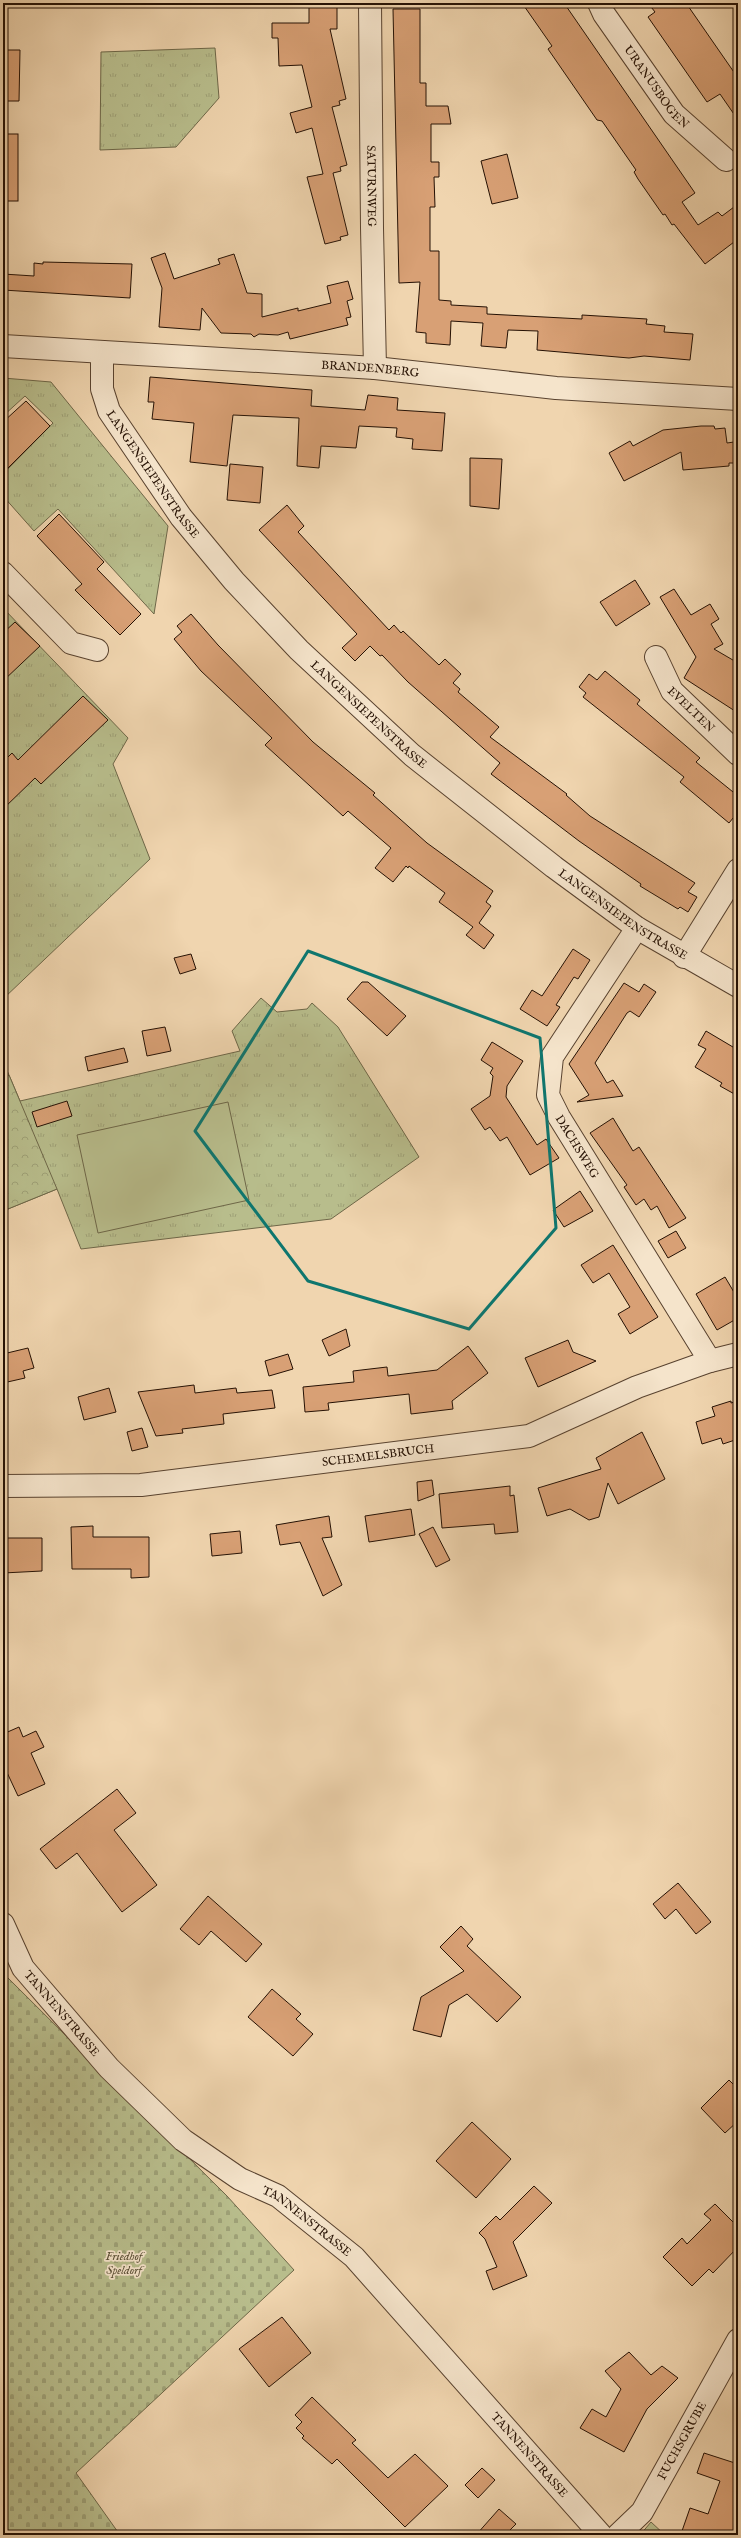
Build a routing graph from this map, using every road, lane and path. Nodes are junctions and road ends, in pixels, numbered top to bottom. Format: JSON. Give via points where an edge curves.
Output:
{"nodes":[{"id":1,"x":370,"y":3,"type":"edge"},
{"id":2,"x":599,"y":3,"type":"edge"},
{"id":3,"x":726,"y":160,"type":"dead end"},
{"id":4,"x":3,"y":346,"type":"edge"},
{"id":5,"x":102,"y":352,"type":"junction"},
{"id":6,"x":376,"y":368,"type":"junction"},
{"id":7,"x":738,"y":399,"type":"edge"},
{"id":8,"x":3,"y":573,"type":"edge"},
{"id":9,"x":97,"y":650,"type":"dead end"},
{"id":10,"x":656,"y":657,"type":"dead end"},
{"id":11,"x":738,"y":754,"type":"edge"},
{"id":12,"x":738,"y":870,"type":"edge"},
{"id":13,"x":637,"y":928,"type":"junction"},
{"id":14,"x":684,"y":957,"type":"junction"},
{"id":15,"x":738,"y":986,"type":"edge"},
{"id":16,"x":738,"y":1354,"type":"edge"},
{"id":17,"x":710,"y":1361,"type":"junction"},
{"id":18,"x":3,"y":1486,"type":"edge"},
{"id":19,"x":3,"y":1924,"type":"edge"},
{"id":20,"x":738,"y":2340,"type":"edge"},
{"id":21,"x":601,"y":2535,"type":"edge"},
{"id":22,"x":618,"y":2535,"type":"edge"}],
"edges":[{"from":1,"to":6,"type":"street","name":"SATURNWEG"},
{"from":2,"to":3,"type":"street","name":"URANUSBOGEN","via":[[604,14],[674,114]]},
{"from":4,"to":5,"type":"street","name":"BRANDENBERG"},
{"from":5,"to":6,"type":"street","name":"BRANDENBERG"},
{"from":5,"to":13,"type":"street","name":"LANGENSIEPENSTRASSE","via":[[102,389],[109,411],[181,517],[234,581],[299,650],[412,755],[554,868]]},
{"from":6,"to":7,"type":"street","name":"BRANDENBERG","via":[[556,388]]},
{"from":8,"to":9,"type":"street","via":[[72,643]]},
{"from":10,"to":11,"type":"street","name":"EVELTEN","via":[[672,691]]},
{"from":12,"to":14,"type":"street"},
{"from":13,"to":14,"type":"street","name":"LANGENSIEPENSTRASSE"},
{"from":13,"to":17,"type":"street","name":"DACHSWEG","via":[[552,1057],[548,1095],[559,1117]]},
{"from":14,"to":15,"type":"street","name":"LANGENSIEPENSTRASSE"},
{"from":16,"to":17,"type":"street","name":"SCHEMELSBRUCH"},
{"from":17,"to":18,"type":"street","name":"SCHEMELSBRUCH","via":[[637,1387],[529,1436],[141,1485]]},
{"from":19,"to":21,"type":"street","name":"TANNENSTRASSE","via":[[23,1968],[109,2068],[183,2140],[240,2179],[278,2196],[354,2257]]},
{"from":20,"to":22,"type":"street","name":"FUCHSGRUBE","via":[[642,2512]]}]}
